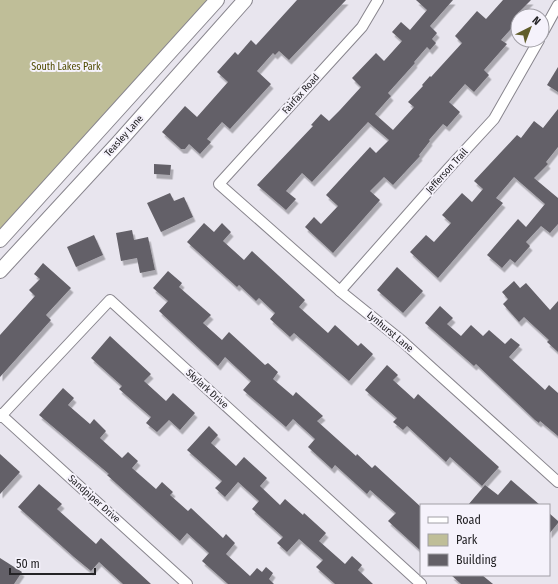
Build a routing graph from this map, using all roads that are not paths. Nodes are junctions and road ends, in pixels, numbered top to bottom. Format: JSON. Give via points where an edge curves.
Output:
{"nodes":[{"id":1,"x":217,"y":0,"type":"edge"},
{"id":2,"x":244,"y":0,"type":"edge"},
{"id":3,"x":378,"y":0,"type":"edge"},
{"id":4,"x":558,"y":5,"type":"edge"},
{"id":5,"x":550,"y":20,"type":"edge"},
{"id":6,"x":534,"y":48,"type":"edge"},
{"id":7,"x":219,"y":184,"type":"joint"},
{"id":8,"x":0,"y":240,"type":"edge"},
{"id":9,"x":0,"y":271,"type":"edge"},
{"id":10,"x":340,"y":291,"type":"junction"},
{"id":11,"x":0,"y":415,"type":"edge"},
{"id":12,"x":558,"y":482,"type":"edge"},
{"id":13,"x":187,"y":584,"type":"edge"},
{"id":14,"x":421,"y":584,"type":"edge"}],
"edges":[{"from":1,"to":8,"type":"main road"},
{"from":2,"to":9,"type":"main road","name":"Teasley Lane","via":[[118,143]]},
{"from":3,"to":7,"type":"street","name":"Fairfax Road","via":[[362,27]]},
{"from":4,"to":5,"type":"street"},
{"from":6,"to":10,"type":"street","name":"Jefferson Trail","via":[[494,119]]},
{"from":7,"to":10,"type":"street","name":"Lynhurst Lane"},
{"from":10,"to":12,"type":"street","name":"Lynhurst Lane","via":[[402,341]]},
{"from":11,"to":13,"type":"street","name":"Sandpiper Drive"},
{"from":11,"to":14,"type":"street","name":"Skylark Drive","via":[[110,300]]}]}
